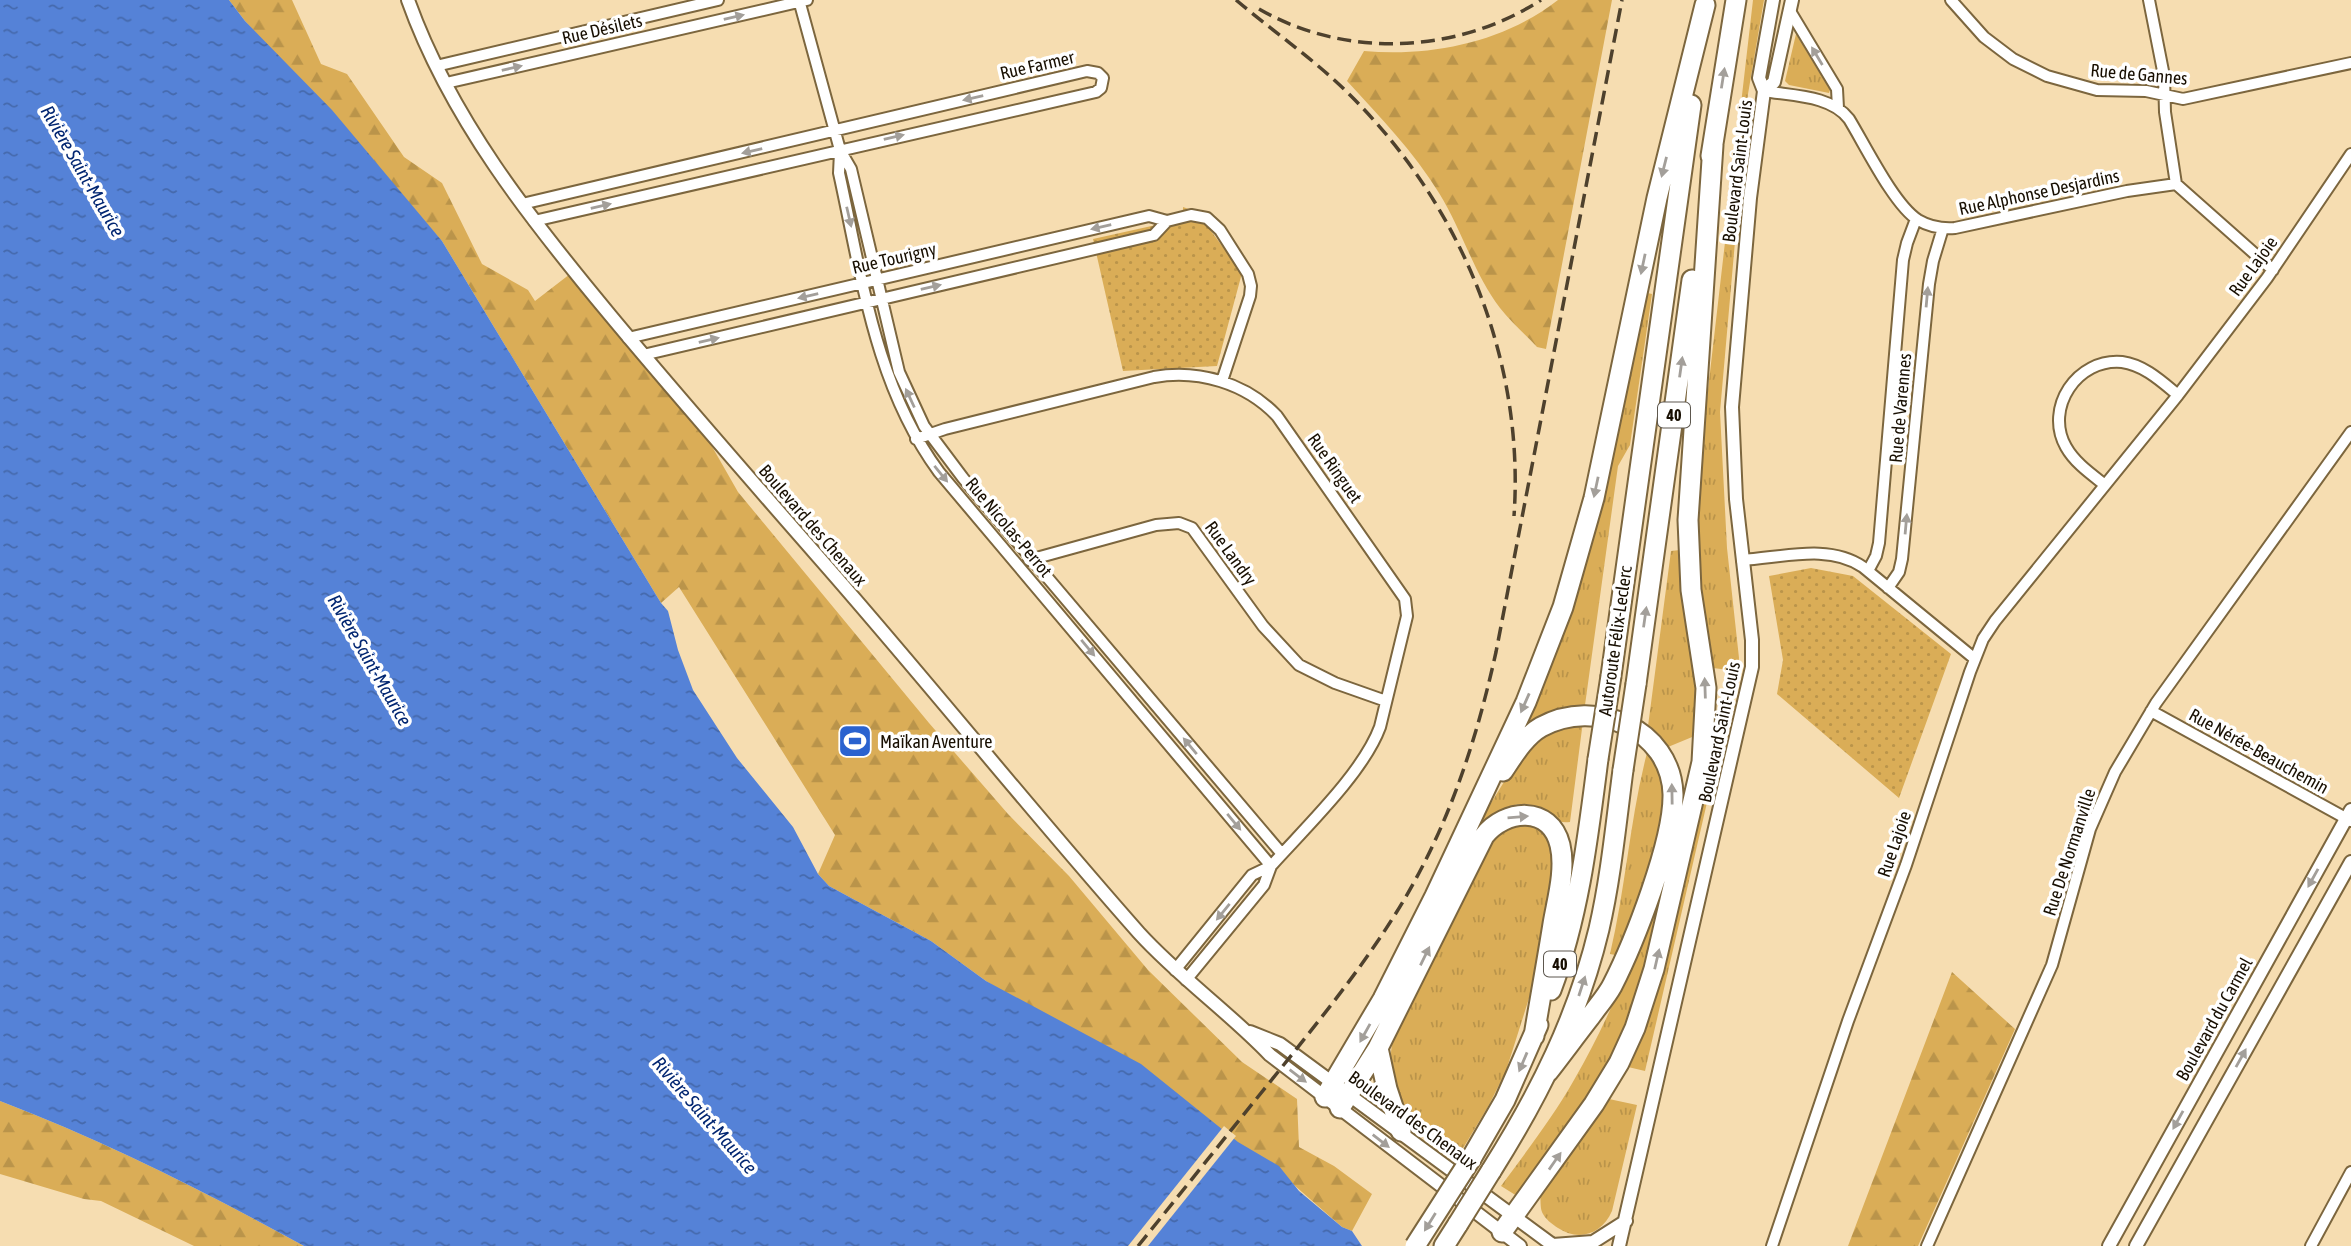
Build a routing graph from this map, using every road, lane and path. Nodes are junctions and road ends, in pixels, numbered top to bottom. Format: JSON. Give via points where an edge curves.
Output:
{"nodes":[{"id":1,"x":408,"y":0,"type":"edge"},
{"id":2,"x":718,"y":0,"type":"edge"},
{"id":3,"x":1736,"y":0,"type":"edge"},
{"id":4,"x":1773,"y":0,"type":"edge"},
{"id":5,"x":1951,"y":0,"type":"edge"},
{"id":6,"x":2149,"y":0,"type":"edge"},
{"id":7,"x":802,"y":1,"type":"edge"},
{"id":8,"x":1705,"y":3,"type":"edge"},
{"id":9,"x":1791,"y":5,"type":"edge"},
{"id":10,"x":2351,"y":63,"type":"edge"},
{"id":11,"x":436,"y":66,"type":"junction"},
{"id":12,"x":446,"y":83,"type":"junction"},
{"id":13,"x":1764,"y":91,"type":"junction"},
{"id":14,"x":2165,"y":95,"type":"junction"},
{"id":15,"x":1838,"y":108,"type":"junction"},
{"id":16,"x":835,"y":131,"type":"junction"},
{"id":17,"x":1713,"y":145,"type":"junction"},
{"id":18,"x":840,"y":150,"type":"junction"},
{"id":19,"x":2351,"y":154,"type":"edge"},
{"id":20,"x":2176,"y":184,"type":"junction"},
{"id":21,"x":522,"y":204,"type":"junction"},
{"id":22,"x":1916,"y":219,"type":"junction"},
{"id":23,"x":534,"y":221,"type":"junction"},
{"id":24,"x":1167,"y":221,"type":"junction"},
{"id":25,"x":1943,"y":228,"type":"junction"},
{"id":26,"x":2273,"y":270,"type":"junction"},
{"id":27,"x":877,"y":279,"type":"junction"},
{"id":28,"x":863,"y":282,"type":"junction"},
{"id":29,"x":881,"y":299,"type":"junction"},
{"id":30,"x":868,"y":303,"type":"junction"},
{"id":31,"x":628,"y":338,"type":"junction"},
{"id":32,"x":643,"y":355,"type":"junction"},
{"id":33,"x":1223,"y":381,"type":"junction"},
{"id":34,"x":2178,"y":394,"type":"junction"},
{"id":35,"x":2351,"y":432,"type":"edge"},
{"id":36,"x":929,"y":434,"type":"junction"},
{"id":37,"x":916,"y":439,"type":"junction"},
{"id":38,"x":2105,"y":485,"type":"junction"},
{"id":39,"x":1033,"y":559,"type":"junction"},
{"id":40,"x":1742,"y":561,"type":"junction"},
{"id":41,"x":1017,"y":564,"type":"junction"},
{"id":42,"x":1868,"y":571,"type":"junction"},
{"id":43,"x":1888,"y":588,"type":"junction"},
{"id":44,"x":1975,"y":659,"type":"junction"},
{"id":45,"x":1386,"y":701,"type":"junction"},
{"id":46,"x":2151,"y":711,"type":"junction"},
{"id":47,"x":2349,"y":817,"type":"edge"},
{"id":48,"x":1473,"y":818,"type":"junction"},
{"id":49,"x":1282,"y":854,"type":"junction"},
{"id":50,"x":2351,"y":862,"type":"edge"},
{"id":51,"x":1271,"y":866,"type":"junction"},
{"id":52,"x":1175,"y":970,"type":"junction"},
{"id":53,"x":1186,"y":980,"type":"junction"},
{"id":54,"x":2256,"y":980,"type":"junction"},
{"id":55,"x":2278,"y":993,"type":"junction"},
{"id":56,"x":1534,"y":1036,"type":"junction"},
{"id":57,"x":1378,"y":1048,"type":"junction"},
{"id":58,"x":1548,"y":1072,"type":"junction"},
{"id":59,"x":1337,"y":1096,"type":"junction"},
{"id":60,"x":1401,"y":1131,"type":"junction"},
{"id":61,"x":2351,"y":1172,"type":"edge"},
{"id":62,"x":1515,"y":1216,"type":"junction"},
{"id":63,"x":1626,"y":1221,"type":"junction"},
{"id":64,"x":1502,"y":1233,"type":"junction"},
{"id":65,"x":1415,"y":1246,"type":"edge"},
{"id":66,"x":1444,"y":1246,"type":"edge"},
{"id":67,"x":1520,"y":1246,"type":"edge"},
{"id":68,"x":1554,"y":1246,"type":"edge"},
{"id":69,"x":1619,"y":1246,"type":"edge"},
{"id":70,"x":1772,"y":1246,"type":"edge"},
{"id":71,"x":1927,"y":1246,"type":"edge"},
{"id":72,"x":2109,"y":1246,"type":"edge"},
{"id":73,"x":2136,"y":1246,"type":"edge"},
{"id":74,"x":2311,"y":1246,"type":"edge"}],
"edges":[{"from":1,"to":11,"type":"street","name":"Boulevard des Chenaux"},
{"from":2,"to":11,"type":"street","name":"Rue Désilets"},
{"from":17,"to":3,"type":"highway","name":"Autoroute Félix-Leclerc","number":"40","one_way":true},
{"from":4,"to":13,"type":"street","name":"Boulevard Saint-Louis","via":[[1759,78]]},
{"from":5,"to":14,"type":"street","name":"Rue de Gannes","via":[[1995,47],[2034,71],[2086,89],[2146,90]]},
{"from":6,"to":14,"type":"street"},
{"from":12,"to":7,"type":"street","name":"Rue Désilets","one_way":true},
{"from":7,"to":16,"type":"street","name":"Rue Nicolas-Perrot"},
{"from":8,"to":48,"type":"highway","one_way":true,"via":[[1579,556],[1538,674]]},
{"from":8,"to":56,"type":"highway","name":"Autoroute Félix-Leclerc","number":"40","bridge":true,"via":[[1582,875],[1574,918]]},
{"from":9,"to":13,"type":"street","name":"Boulevard Saint-Louis","via":[[1774,82]]},
{"from":15,"to":9,"type":"street","one_way":true,"via":[[1837,89]]},
{"from":10,"to":14,"type":"street","name":"Rue de Gannes","via":[[2183,99]]},
{"from":11,"to":12,"type":"street","name":"Boulevard des Chenaux"},
{"from":12,"to":21,"type":"street","name":"Boulevard des Chenaux"},
{"from":13,"to":15,"type":"street"},
{"from":13,"to":40,"type":"street","name":"Boulevard Saint-Louis","via":[[1733,376],[1733,456]]},
{"from":14,"to":20,"type":"street"},
{"from":15,"to":22,"type":"street"},
{"from":16,"to":18,"type":"street","name":"Rue Nicolas-Perrot"},
{"from":18,"to":16,"type":"street","name":"Rue Farmer","one_way":true,"via":[[1096,92],[1102,78],[1098,72],[1087,71]]},
{"from":16,"to":21,"type":"street","name":"Rue Farmer","one_way":true},
{"from":58,"to":17,"type":"highway","name":"Autoroute Félix-Leclerc","number":"40","one_way":true,"bridge":true,"via":[[1578,998],[1607,885]]},
{"from":62,"to":17,"type":"highway","one_way":true,"via":[[1601,1094],[1635,1028],[1651,983],[1702,762],[1705,678],[1691,590],[1688,520]]},
{"from":23,"to":18,"type":"street","name":"Rue Farmer","one_way":true},
{"from":18,"to":27,"type":"street","name":"Rue Nicolas-Perrot","via":[[850,169]]},
{"from":18,"to":28,"type":"street","name":"Rue Nicolas-Perrot","one_way":true,"via":[[839,173]]},
{"from":19,"to":26,"type":"street","name":"Rue Lajoie"},
{"from":20,"to":25,"type":"street","name":"Rue Alphonse Desjardins"},
{"from":20,"to":26,"type":"street"},
{"from":21,"to":23,"type":"street","name":"Boulevard des Chenaux"},
{"from":22,"to":25,"type":"street","name":"Rue Alphonse Desjardins"},
{"from":22,"to":42,"type":"street","name":"Rue de Varennes","via":[[1903,260],[1879,543]]},
{"from":23,"to":31,"type":"street","name":"Boulevard des Chenaux"},
{"from":24,"to":27,"type":"street","name":"Rue Tourigny","one_way":true,"via":[[1149,216]]},
{"from":29,"to":24,"type":"street","name":"Rue Tourigny","one_way":true,"via":[[1154,235]]},
{"from":24,"to":33,"type":"street","name":"Rue Tourigny","via":[[1196,215],[1207,218],[1248,274],[1250,296]]},
{"from":43,"to":25,"type":"street","name":"Rue de Varennes","one_way":true,"via":[[1902,559],[1929,284]]},
{"from":26,"to":34,"type":"street","name":"Rue Lajoie"},
{"from":27,"to":28,"type":"street","name":"Rue Tourigny"},
{"from":27,"to":29,"type":"street","name":"Rue Nicolas-Perrot"},
{"from":28,"to":30,"type":"street","name":"Rue Nicolas-Perrot"},
{"from":28,"to":31,"type":"street","name":"Rue Tourigny","one_way":true},
{"from":29,"to":30,"type":"street","name":"Rue Tourigny"},
{"from":36,"to":29,"type":"street","name":"Rue Nicolas-Perrot","one_way":true,"via":[[899,372]]},
{"from":32,"to":30,"type":"street","name":"Rue Tourigny","one_way":true},
{"from":30,"to":37,"type":"street","name":"Rue Nicolas-Perrot","via":[[889,382]]},
{"from":31,"to":32,"type":"street","name":"Boulevard des Chenaux"},
{"from":32,"to":52,"type":"street","name":"Boulevard des Chenaux","via":[[1113,904]]},
{"from":33,"to":36,"type":"street","name":"Rue Ringuet","via":[[1160,376]]},
{"from":33,"to":45,"type":"street","name":"Rue Ringuet","via":[[1277,416],[1405,598],[1407,617]]},
{"from":34,"to":38,"type":"street","name":"Rue Lajoie"},
{"from":34,"to":38,"type":"street","via":[[2149,372],[2122,362],[2094,366],[2071,384],[2060,410],[2062,438],[2071,455]]},
{"from":35,"to":46,"type":"street","name":"Rue De Normanville"},
{"from":36,"to":37,"type":"street","name":"Rue Ringuet"},
{"from":36,"to":39,"type":"street","name":"Rue Nicolas-Perrot"},
{"from":37,"to":41,"type":"street","name":"Rue Nicolas-Perrot","one_way":true},
{"from":38,"to":44,"type":"street","name":"Rue Lajoie","via":[[1995,621]]},
{"from":39,"to":41,"type":"street","name":"Rue Landry"},
{"from":39,"to":45,"type":"street","name":"Rue Landry","via":[[1156,525],[1184,524],[1200,538],[1289,656],[1318,675]]},
{"from":49,"to":39,"type":"street","name":"Rue Nicolas-Perrot","one_way":true},
{"from":40,"to":42,"type":"street","via":[[1835,555]]},
{"from":40,"to":63,"type":"street","name":"Boulevard Saint-Louis","via":[[1753,648],[1751,672]]},
{"from":41,"to":51,"type":"street","name":"Rue Nicolas-Perrot","one_way":true},
{"from":42,"to":43,"type":"street"},
{"from":43,"to":44,"type":"street"},
{"from":44,"to":70,"type":"street","name":"Rue Lajoie"},
{"from":45,"to":49,"type":"street","name":"Rue Ringuet","via":[[1377,736],[1361,763]]},
{"from":46,"to":47,"type":"street","name":"Rue Nérée-Beauchemin"},
{"from":46,"to":71,"type":"street","name":"Rue De Normanville","via":[[2097,811],[2052,965]]},
{"from":47,"to":54,"type":"street","name":"Boulevard du Carmel","one_way":true},
{"from":58,"to":48,"type":"highway","one_way":true,"via":[[1611,989],[1633,937],[1669,824],[1670,774],[1654,746],[1627,724],[1592,716],[1563,718],[1527,739]]},
{"from":48,"to":59,"type":"highway","one_way":true},
{"from":49,"to":51,"type":"street","name":"Rue Ringuet"},
{"from":50,"to":55,"type":"street"},
{"from":51,"to":52,"type":"street","name":"Rue Ringuet","one_way":true,"via":[[1252,875]]},
{"from":51,"to":53,"type":"street","name":"Rue Ringuet","via":[[1264,885]]},
{"from":52,"to":53,"type":"street","name":"Boulevard des Chenaux"},
{"from":53,"to":59,"type":"street","name":"Boulevard des Chenaux","via":[[1247,1031],[1280,1044]]},
{"from":54,"to":55,"type":"street"},
{"from":54,"to":72,"type":"street","name":"Boulevard du Carmel","one_way":true},
{"from":73,"to":55,"type":"street","one_way":true},
{"from":57,"to":56,"type":"highway","one_way":true,"via":[[1485,836],[1498,822],[1520,815],[1549,826],[1561,852],[1560,884]]},
{"from":56,"to":65,"type":"highway","name":"Autoroute Félix-Leclerc","number":"40","one_way":true,"bridge":true,"via":[[1505,1100]]},
{"from":57,"to":59,"type":"highway"},
{"from":57,"to":60,"type":"highway"},
{"from":58,"to":66,"type":"highway","name":"Autoroute Félix-Leclerc","number":"40","bridge":true},
{"from":59,"to":60,"type":"street","name":"Boulevard des Chenaux"},
{"from":59,"to":64,"type":"street","name":"Boulevard des Chenaux","one_way":true},
{"from":60,"to":62,"type":"street","name":"Boulevard des Chenaux"},
{"from":61,"to":74,"type":"street"},
{"from":62,"to":64,"type":"highway"},
{"from":62,"to":68,"type":"street","name":"Boulevard des Chenaux"},
{"from":63,"to":68,"type":"street","via":[[1593,1242]]},
{"from":63,"to":69,"type":"street","name":"Boulevard Saint-Louis"},
{"from":64,"to":67,"type":"street","name":"Boulevard des Chenaux"}]}
